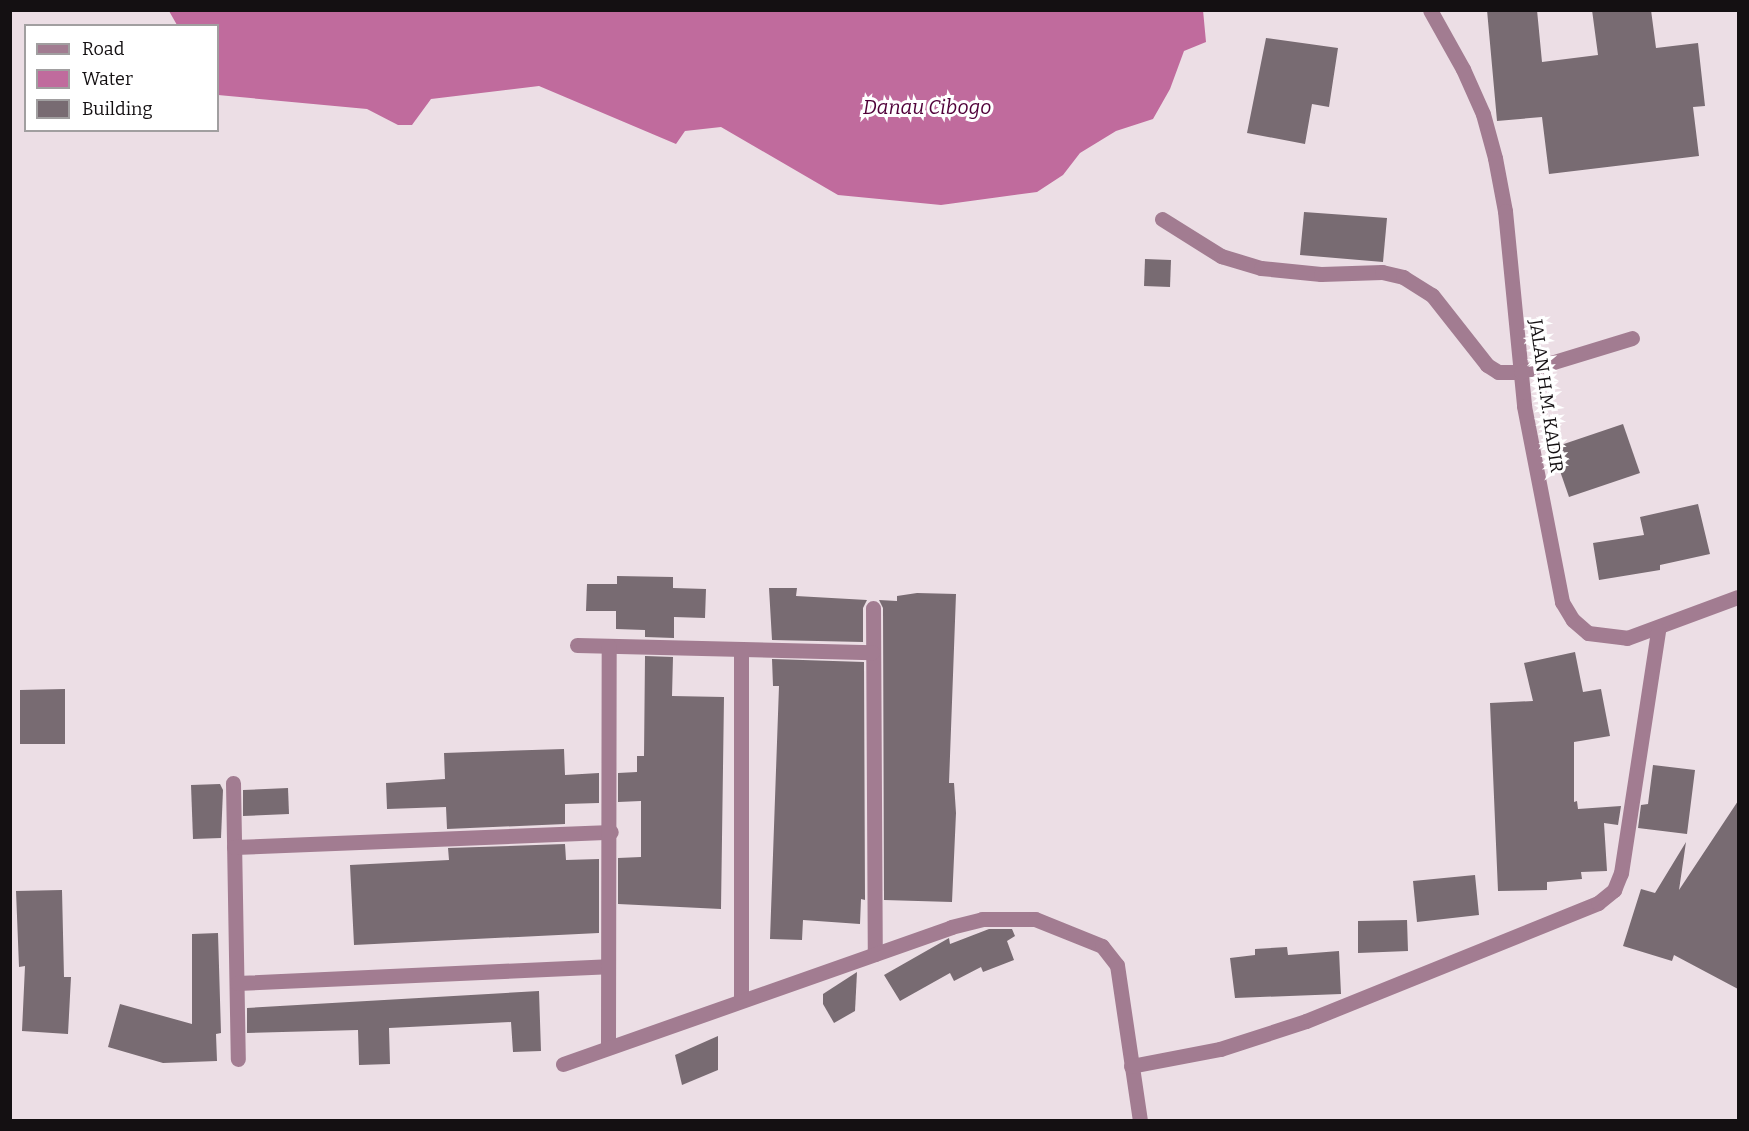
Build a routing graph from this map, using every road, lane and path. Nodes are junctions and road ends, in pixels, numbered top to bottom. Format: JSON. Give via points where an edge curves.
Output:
{"nodes":[{"id":1,"x":1430,"y":10,"type":"edge"},
{"id":2,"x":1162,"y":219,"type":"dead end"},
{"id":3,"x":1632,"y":338,"type":"dead end"},
{"id":4,"x":1521,"y":372,"type":"junction"},
{"id":5,"x":1738,"y":597,"type":"edge"},
{"id":6,"x":873,"y":608,"type":"dead end"},
{"id":7,"x":1658,"y":630,"type":"junction"},
{"id":8,"x":577,"y":645,"type":"dead end"},
{"id":9,"x":609,"y":646,"type":"junction"},
{"id":10,"x":741,"y":649,"type":"junction"},
{"id":11,"x":872,"y":652,"type":"junction"},
{"id":12,"x":232,"y":783,"type":"dead end"},
{"id":13,"x":611,"y":832,"type":"junction"},
{"id":14,"x":234,"y":847,"type":"junction"},
{"id":15,"x":875,"y":954,"type":"junction"},
{"id":16,"x":608,"y":966,"type":"junction"},
{"id":17,"x":237,"y":983,"type":"junction"},
{"id":18,"x":741,"y":999,"type":"junction"},
{"id":19,"x":608,"y":1045,"type":"junction"},
{"id":20,"x":238,"y":1059,"type":"dead end"},
{"id":21,"x":563,"y":1064,"type":"dead end"},
{"id":22,"x":1131,"y":1065,"type":"junction"},
{"id":23,"x":1140,"y":1120,"type":"edge"}],
"edges":[{"from":1,"to":4,"type":"street","name":"JALAN H.M. KADIR","via":[[1483,114],[1495,158],[1505,211]]},
{"from":2,"to":4,"type":"street","via":[[1221,256],[1261,268],[1321,274],[1382,272],[1403,277],[1432,295],[1487,365],[1498,372]]},
{"from":3,"to":4,"type":"street"},
{"from":4,"to":7,"type":"street","name":"JALAN H.M. KADIR","via":[[1562,602],[1573,620],[1588,633],[1627,638]]},
{"from":5,"to":7,"type":"street","name":"JALAN H.M. KADIR"},
{"from":6,"to":11,"type":"street"},
{"from":7,"to":22,"type":"street","via":[[1622,873],[1606,897],[1306,1021],[1220,1049]]},
{"from":8,"to":9,"type":"street"},
{"from":9,"to":10,"type":"street"},
{"from":9,"to":13,"type":"street"},
{"from":10,"to":11,"type":"street"},
{"from":10,"to":18,"type":"street"},
{"from":11,"to":15,"type":"street"},
{"from":12,"to":14,"type":"street"},
{"from":13,"to":14,"type":"street"},
{"from":13,"to":16,"type":"street"},
{"from":14,"to":17,"type":"street"},
{"from":15,"to":18,"type":"street"},
{"from":15,"to":22,"type":"street","via":[[982,919],[1035,919],[1082,935],[1102,946],[1117,965]]},
{"from":16,"to":17,"type":"street"},
{"from":16,"to":19,"type":"street"},
{"from":17,"to":20,"type":"street"},
{"from":18,"to":19,"type":"street"},
{"from":19,"to":21,"type":"street"},
{"from":22,"to":23,"type":"street"}]}
